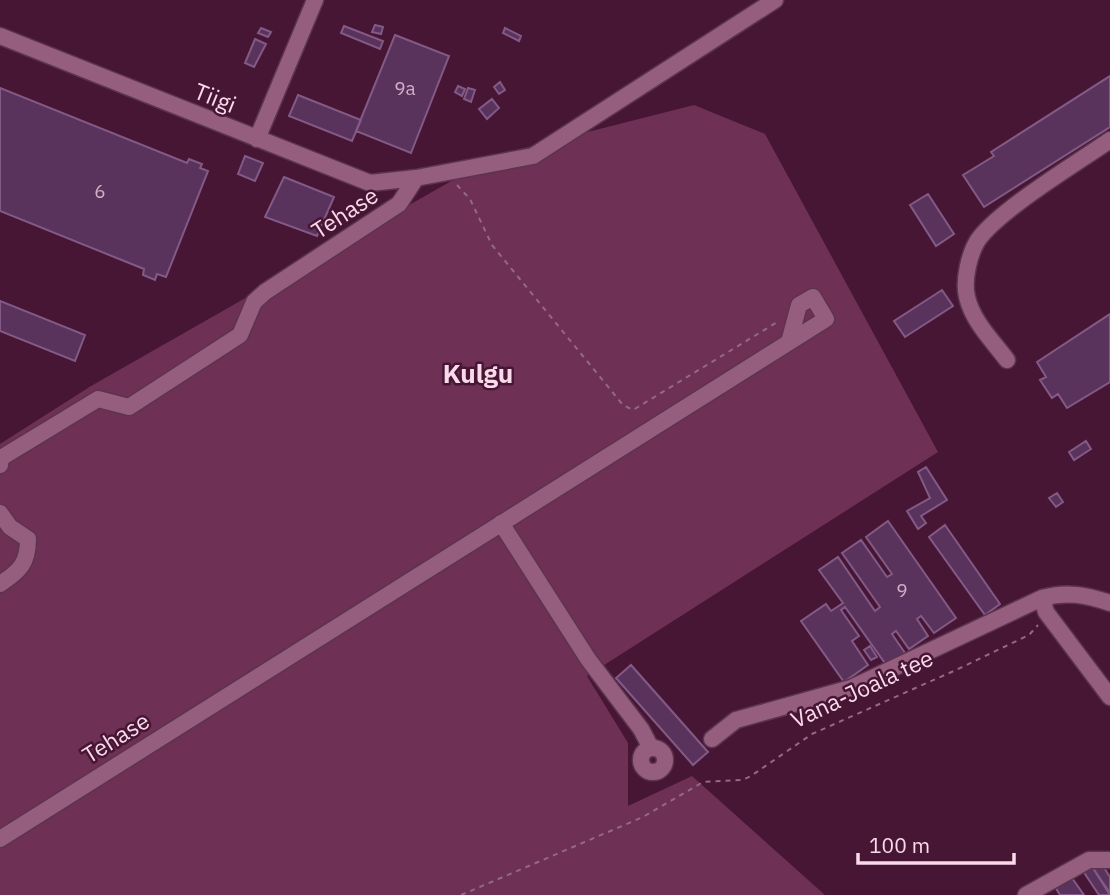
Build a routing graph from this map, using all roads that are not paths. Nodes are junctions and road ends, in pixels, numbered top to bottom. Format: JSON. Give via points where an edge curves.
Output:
{"nodes":[{"id":1,"x":314,"y":0,"type":"edge"},
{"id":2,"x":775,"y":0,"type":"edge"},
{"id":3,"x":0,"y":36,"type":"edge"},
{"id":4,"x":257,"y":139,"type":"junction"},
{"id":5,"x":1110,"y":140,"type":"edge"},
{"id":6,"x":416,"y":178,"type":"junction"},
{"id":7,"x":789,"y":342,"type":"dead end"},
{"id":8,"x":1007,"y":359,"type":"dead end"},
{"id":9,"x":0,"y":465,"type":"edge"},
{"id":10,"x":0,"y":513,"type":"edge"},
{"id":11,"x":501,"y":523,"type":"junction"},
{"id":12,"x":0,"y":584,"type":"edge"},
{"id":13,"x":1110,"y":603,"type":"edge"},
{"id":14,"x":1044,"y":605,"type":"junction"},
{"id":15,"x":1110,"y":697,"type":"edge"},
{"id":16,"x":712,"y":739,"type":"dead end"},
{"id":17,"x":651,"y":748,"type":"dead end"},
{"id":18,"x":0,"y":839,"type":"edge"},
{"id":19,"x":1110,"y":860,"type":"edge"},
{"id":20,"x":1026,"y":895,"type":"edge"}],
"edges":[{"from":1,"to":4,"type":"street"},
{"from":2,"to":6,"type":"street","via":[[533,156]]},
{"from":3,"to":4,"type":"street","name":"Tiigi"},
{"from":4,"to":6,"type":"street","name":"Tiigi","via":[[370,183]]},
{"from":5,"to":8,"type":"street","via":[[996,222],[972,253],[966,295],[976,320]]},
{"from":6,"to":9,"type":"street","name":"Tehase","via":[[399,204],[265,292],[254,302],[240,335],[129,407],[98,399],[1,458]]},
{"from":7,"to":11,"type":"street","name":"Tehase"},
{"from":10,"to":12,"type":"street","via":[[28,539],[28,557],[20,572]]},
{"from":11,"to":17,"type":"street"},
{"from":11,"to":18,"type":"street","name":"Tehase"},
{"from":13,"to":14,"type":"street","via":[[1085,594],[1061,593]]},
{"from":14,"to":15,"type":"street"},
{"from":14,"to":16,"type":"street","via":[[851,688],[736,720]]},
{"from":19,"to":20,"type":"street","via":[[1089,860]]}]}
